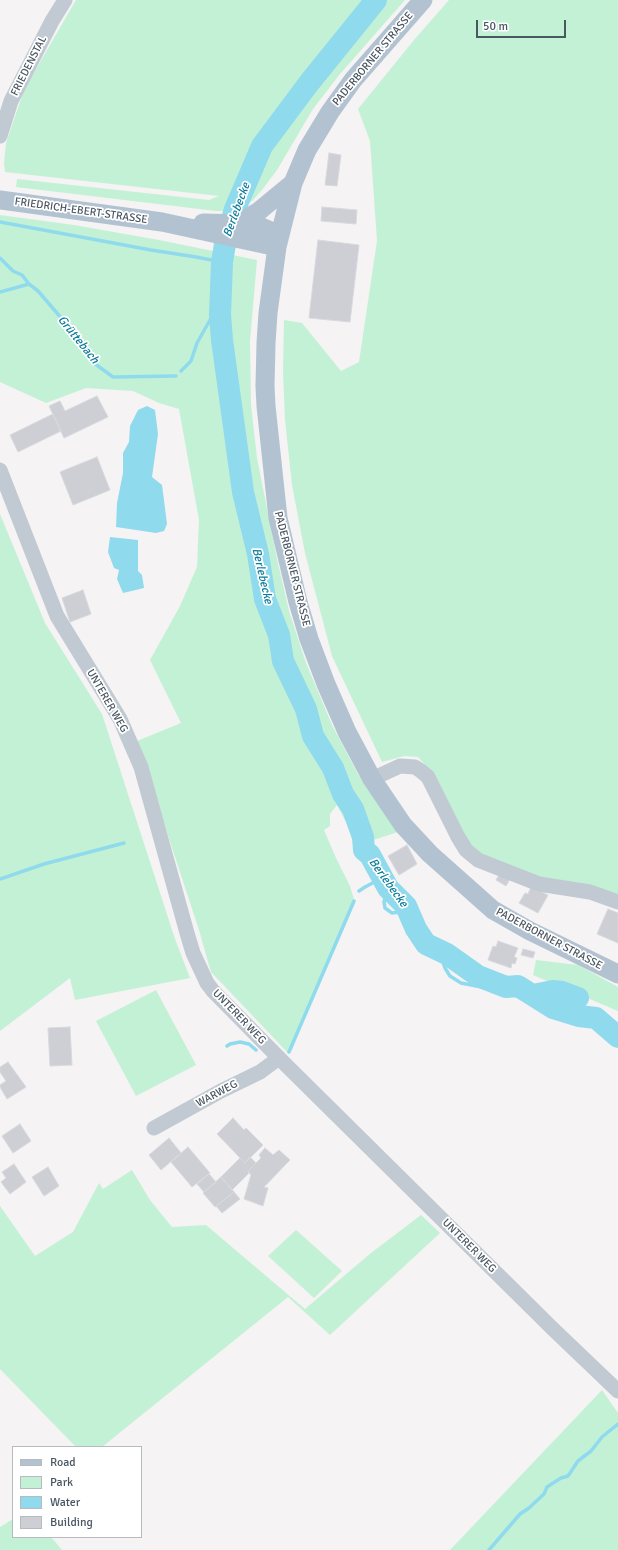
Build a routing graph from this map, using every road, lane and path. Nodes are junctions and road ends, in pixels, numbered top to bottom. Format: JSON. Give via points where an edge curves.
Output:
{"nodes":[{"id":1,"x":65,"y":0,"type":"edge"},
{"id":2,"x":423,"y":0,"type":"edge"},
{"id":3,"x":0,"y":136,"type":"edge"},
{"id":4,"x":293,"y":183,"type":"junction"},
{"id":5,"x":0,"y":200,"type":"edge"},
{"id":6,"x":242,"y":227,"type":"junction"},
{"id":7,"x":279,"y":241,"type":"junction"},
{"id":8,"x":0,"y":470,"type":"edge"},
{"id":9,"x":372,"y":779,"type":"junction"},
{"id":10,"x":618,"y":902,"type":"edge"},
{"id":11,"x":618,"y":974,"type":"edge"},
{"id":12,"x":279,"y":1058,"type":"junction"},
{"id":13,"x":154,"y":1128,"type":"dead end"},
{"id":14,"x":618,"y":1391,"type":"edge"}],
"edges":[{"from":1,"to":3,"type":"street","name":"FRIEDENSTAL","via":[[11,100]]},
{"from":2,"to":4,"type":"main road","name":"PADERBORNER STRASSE","via":[[353,80],[330,112],[307,150]]},
{"from":4,"to":6,"type":"main road"},
{"from":4,"to":7,"type":"main road","name":"PADERBORNER STRASSE"},
{"from":5,"to":6,"type":"main road","name":"FRIEDRICH-EBERT-STRASSE","via":[[213,229]]},
{"from":6,"to":7,"type":"main road","name":"FRIEDRICH-EBERT-STRASSE","via":[[259,226]]},
{"from":7,"to":9,"type":"main road","name":"PADERBORNER STRASSE","via":[[268,313],[265,386],[278,518],[298,602],[326,684],[347,732]]},
{"from":8,"to":12,"type":"street","name":"UNTERER WEG","via":[[57,616],[120,719],[141,766],[187,933],[201,972],[213,991]]},
{"from":9,"to":10,"type":"street","via":[[400,766],[415,767],[428,777],[458,837],[466,850],[478,860],[539,884],[590,892]]},
{"from":9,"to":11,"type":"main road","name":"PADERBORNER STRASSE","via":[[403,825],[424,848],[493,910]]},
{"from":12,"to":13,"type":"street","name":"WARWEG","via":[[260,1072]]},
{"from":12,"to":14,"type":"street","name":"UNTERER WEG"}]}
